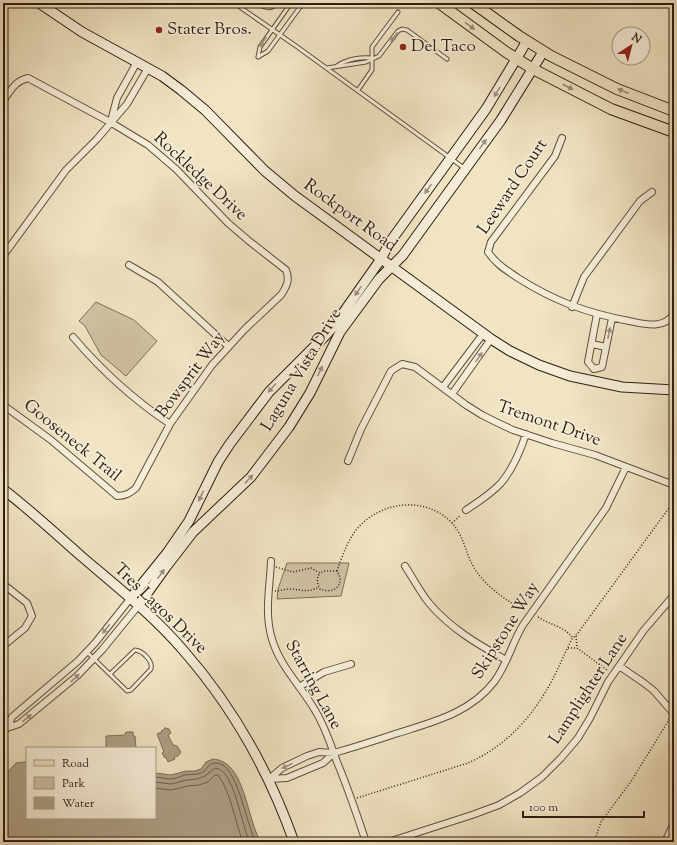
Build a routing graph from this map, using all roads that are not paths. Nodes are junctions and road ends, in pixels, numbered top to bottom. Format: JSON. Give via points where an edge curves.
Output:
{"nodes":[{"id":1,"x":39,"y":3,"type":"edge"},
{"id":2,"x":234,"y":3,"type":"edge"},
{"id":3,"x":277,"y":3,"type":"edge"},
{"id":4,"x":291,"y":3,"type":"edge"},
{"id":5,"x":303,"y":3,"type":"edge"},
{"id":6,"x":439,"y":3,"type":"edge"},
{"id":7,"x":473,"y":3,"type":"edge"},
{"id":8,"x":258,"y":4,"type":"dead end"},
{"id":9,"x":398,"y":12,"type":"dead end"},
{"id":10,"x":272,"y":29,"type":"junction"},
{"id":11,"x":280,"y":34,"type":"junction"},
{"id":12,"x":527,"y":42,"type":"junction"},
{"id":13,"x":543,"y":52,"type":"junction"},
{"id":14,"x":372,"y":58,"type":"junction"},
{"id":15,"x":517,"y":58,"type":"junction"},
{"id":16,"x":448,"y":59,"type":"dead end"},
{"id":17,"x":137,"y":62,"type":"junction"},
{"id":18,"x":148,"y":68,"type":"junction"},
{"id":19,"x":327,"y":68,"type":"junction"},
{"id":20,"x":533,"y":69,"type":"junction"},
{"id":21,"x":358,"y":90,"type":"junction"},
{"id":22,"x":121,"y":91,"type":"junction"},
{"id":23,"x":131,"y":97,"type":"junction"},
{"id":24,"x":3,"y":101,"type":"edge"},
{"id":25,"x":674,"y":111,"type":"edge"},
{"id":26,"x":110,"y":122,"type":"junction"},
{"id":27,"x":674,"y":132,"type":"edge"},
{"id":28,"x":562,"y":138,"type":"dead end"},
{"id":29,"x":451,"y":158,"type":"junction"},
{"id":30,"x":466,"y":169,"type":"junction"},
{"id":31,"x":652,"y":192,"type":"dead end"},
{"id":32,"x":3,"y":256,"type":"edge"},
{"id":33,"x":381,"y":259,"type":"junction"},
{"id":34,"x":129,"y":265,"type":"dead end"},
{"id":35,"x":391,"y":267,"type":"junction"},
{"id":36,"x":288,"y":276,"type":"joint"},
{"id":37,"x":572,"y":307,"type":"junction"},
{"id":38,"x":597,"y":314,"type":"junction"},
{"id":39,"x":674,"y":314,"type":"edge"},
{"id":40,"x":612,"y":318,"type":"junction"},
{"id":41,"x":483,"y":334,"type":"junction"},
{"id":42,"x":73,"y":337,"type":"dead end"},
{"id":43,"x":491,"y":340,"type":"junction"},
{"id":44,"x":592,"y":344,"type":"junction"},
{"id":45,"x":228,"y":346,"type":"junction"},
{"id":46,"x":606,"y":347,"type":"junction"},
{"id":47,"x":462,"y":362,"type":"junction"},
{"id":48,"x":471,"y":368,"type":"junction"},
{"id":49,"x":594,"y":369,"type":"junction"},
{"id":50,"x":591,"y":381,"type":"junction"},
{"id":51,"x":443,"y":388,"type":"junction"},
{"id":52,"x":674,"y":390,"type":"edge"},
{"id":53,"x":452,"y":394,"type":"junction"},
{"id":54,"x":3,"y":405,"type":"edge"},
{"id":55,"x":170,"y":424,"type":"junction"},
{"id":56,"x":526,"y":434,"type":"junction"},
{"id":57,"x":348,"y":461,"type":"dead end"},
{"id":58,"x":626,"y":467,"type":"junction"},
{"id":59,"x":674,"y":485,"type":"edge"},
{"id":60,"x":3,"y":489,"type":"edge"},
{"id":61,"x":124,"y":496,"type":"joint"},
{"id":62,"x":466,"y":510,"type":"road end"},
{"id":63,"x":271,"y":563,"type":"road end"},
{"id":64,"x":405,"y":566,"type":"dead end"},
{"id":65,"x":3,"y":584,"type":"edge"},
{"id":66,"x":674,"y":595,"type":"edge"},
{"id":67,"x":130,"y":599,"type":"junction"},
{"id":68,"x":138,"y":606,"type":"junction"},
{"id":69,"x":3,"y":646,"type":"edge"},
{"id":70,"x":87,"y":652,"type":"junction"},
{"id":71,"x":94,"y":658,"type":"junction"},
{"id":72,"x":506,"y":660,"type":"junction"},
{"id":73,"x":351,"y":664,"type":"dead end"},
{"id":74,"x":620,"y":666,"type":"junction"},
{"id":75,"x":110,"y":674,"type":"junction"},
{"id":76,"x":299,"y":687,"type":"junction"},
{"id":77,"x":673,"y":714,"type":"edge"},
{"id":78,"x":4,"y":728,"type":"edge"},
{"id":79,"x":334,"y":754,"type":"junction"},
{"id":80,"x":270,"y":779,"type":"junction"},
{"id":81,"x":674,"y":823,"type":"edge"},
{"id":82,"x":294,"y":842,"type":"edge"},
{"id":83,"x":366,"y":842,"type":"edge"},
{"id":84,"x":388,"y":842,"type":"edge"},
{"id":85,"x":665,"y":842,"type":"edge"}],
"edges":[{"from":1,"to":17,"type":"street","name":"Rockport Road","via":[[82,32]]},
{"from":2,"to":10,"type":"lane"},
{"from":3,"to":8,"type":"lane","via":[[269,8]]},
{"from":4,"to":10,"type":"lane"},
{"from":5,"to":11,"type":"lane"},
{"from":6,"to":15,"type":"main road","one_way":true},
{"from":7,"to":12,"type":"main road"},
{"from":9,"to":14,"type":"lane","via":[[372,47]]},
{"from":10,"to":11,"type":"lane"},
{"from":10,"to":11,"type":"lane","one_way":true,"via":[[260,46],[258,57],[268,52]]},
{"from":11,"to":19,"type":"lane"},
{"from":12,"to":13,"type":"main road"},
{"from":12,"to":15,"type":"street","name":"Laguna Vista Drive"},
{"from":13,"to":20,"type":"street","name":"Laguna Vista Drive"},
{"from":25,"to":13,"type":"main road","one_way":true,"via":[[617,89]]},
{"from":16,"to":14,"type":"lane","one_way":true,"via":[[402,29],[380,56]]},
{"from":14,"to":19,"type":"lane","via":[[366,62]]},
{"from":14,"to":21,"type":"lane","via":[[372,70]]},
{"from":15,"to":20,"type":"main road"},
{"from":15,"to":29,"type":"street","name":"Laguna Vista Drive","one_way":true,"via":[[486,109]]},
{"from":17,"to":18,"type":"street","name":"Rockport Road"},
{"from":17,"to":22,"type":"street"},
{"from":18,"to":23,"type":"street"},
{"from":18,"to":33,"type":"street","name":"Rockport Road","via":[[182,90],[205,110],[265,171],[294,196]]},
{"from":19,"to":21,"type":"lane"},
{"from":20,"to":27,"type":"main road","one_way":true,"via":[[611,109]]},
{"from":30,"to":20,"type":"street","name":"Laguna Vista Drive","one_way":true},
{"from":21,"to":29,"type":"lane"},
{"from":22,"to":23,"type":"street"},
{"from":22,"to":26,"type":"street"},
{"from":23,"to":26,"type":"street"},
{"from":24,"to":26,"type":"street","name":"Rockledge Drive","via":[[15,84],[28,78]]},
{"from":26,"to":32,"type":"street","via":[[66,170]]},
{"from":26,"to":36,"type":"street","name":"Rockledge Drive","via":[[161,156],[228,223],[286,270]]},
{"from":28,"to":37,"type":"street","name":"Leeward Court","via":[[554,156],[491,242],[488,252],[496,263],[534,288]]},
{"from":29,"to":30,"type":"lane"},
{"from":29,"to":33,"type":"street","name":"Laguna Vista Drive","one_way":true,"via":[[390,242]]},
{"from":30,"to":35,"type":"street","name":"Laguna Vista Drive","via":[[403,255]]},
{"from":31,"to":37,"type":"street","via":[[640,201],[584,277]]},
{"from":33,"to":35,"type":"street","name":"Rockport Road"},
{"from":33,"to":67,"type":"street","name":"Laguna Vista Drive","one_way":true,"via":[[336,323],[258,405],[218,462],[182,532]]},
{"from":34,"to":45,"type":"street","via":[[158,282]]},
{"from":35,"to":41,"type":"street","name":"Rockport Road"},
{"from":68,"to":35,"type":"street","name":"Laguna Vista Drive","one_way":true,"via":[[193,532],[237,492],[264,462],[310,394],[340,332],[379,279]]},
{"from":36,"to":45,"type":"street","name":"Bowsprit Way","via":[[286,288],[281,295]]},
{"from":37,"to":38,"type":"street"},
{"from":38,"to":40,"type":"street"},
{"from":38,"to":44,"type":"street"},
{"from":39,"to":40,"type":"street","via":[[662,324],[651,325]]},
{"from":46,"to":40,"type":"street","one_way":true},
{"from":41,"to":43,"type":"street","name":"Rockport Road"},
{"from":41,"to":47,"type":"street"},
{"from":42,"to":55,"type":"street","via":[[93,361],[141,403]]},
{"from":48,"to":43,"type":"street","one_way":true},
{"from":43,"to":50,"type":"street","name":"Rockport Road","via":[[539,365]]},
{"from":44,"to":46,"type":"street"},
{"from":44,"to":49,"type":"street","via":[[588,362]]},
{"from":45,"to":55,"type":"street","name":"Bowsprit Way"},
{"from":46,"to":49,"type":"street","via":[[602,367]]},
{"from":47,"to":48,"type":"street"},
{"from":47,"to":51,"type":"street"},
{"from":48,"to":53,"type":"street"},
{"from":49,"to":50,"type":"street"},
{"from":50,"to":52,"type":"street","name":"Rockport Road","via":[[622,387]]},
{"from":51,"to":53,"type":"street","name":"Tremont Drive"},
{"from":51,"to":57,"type":"street","name":"Tremont Drive","via":[[415,367],[402,364],[390,371]]},
{"from":53,"to":56,"type":"street","name":"Tremont Drive","via":[[482,415]]},
{"from":54,"to":61,"type":"street","name":"Gooseneck Trail","via":[[117,496]]},
{"from":55,"to":61,"type":"street","name":"Bowsprit Way","via":[[136,488]]},
{"from":56,"to":58,"type":"street","name":"Tremont Drive"},
{"from":56,"to":62,"type":"street","via":[[519,456],[500,484]]},
{"from":58,"to":59,"type":"street","name":"Tremont Drive"},
{"from":58,"to":72,"type":"street","name":"Skipstone Way","via":[[606,508],[516,636]]},
{"from":60,"to":67,"type":"street","name":"Tres Lagos Drive"},
{"from":63,"to":76,"type":"street","name":"Starring Lane","via":[[268,624],[272,640],[286,669]]},
{"from":64,"to":72,"type":"street","via":[[440,615],[476,644]]},
{"from":65,"to":69,"type":"street","via":[[27,603],[32,616],[25,628]]},
{"from":66,"to":74,"type":"street","name":"Lamplighter Lane","via":[[644,630]]},
{"from":67,"to":68,"type":"street","name":"Tres Lagos Drive"},
{"from":67,"to":70,"type":"street","name":"Laguna Vista Drive","one_way":true},
{"from":68,"to":71,"type":"street","name":"Laguna Vista Drive"},
{"from":68,"to":80,"type":"street","name":"Tres Lagos Drive","via":[[183,649],[214,687],[248,738]]},
{"from":70,"to":71,"type":"lane"},
{"from":70,"to":78,"type":"street","name":"Laguna Vista Drive","via":[[12,717]]},
{"from":71,"to":75,"type":"lane"},
{"from":78,"to":71,"type":"street","name":"Laguna Vista Drive","one_way":true,"via":[[19,724],[78,676]]},
{"from":72,"to":79,"type":"street","name":"Skipstone Way","via":[[494,682],[483,694],[458,712]]},
{"from":73,"to":76,"type":"street","via":[[324,672]]},
{"from":74,"to":77,"type":"street","via":[[654,691]]},
{"from":74,"to":84,"type":"street","name":"Lamplighter Lane","via":[[608,682],[578,738],[561,758],[520,793],[478,813]]},
{"from":75,"to":75,"type":"lane","via":[[129,691],[152,669],[152,666],[150,660],[135,650]]},
{"from":76,"to":79,"type":"street","name":"Starring Lane","via":[[320,720]]},
{"from":79,"to":80,"type":"street","name":"Skipstone Way","via":[[323,763],[287,778]]},
{"from":79,"to":80,"type":"street","name":"Skipstone Way","one_way":true,"via":[[319,752],[307,756],[282,768]]},
{"from":79,"to":83,"type":"street","name":"Starring Lane"},
{"from":80,"to":82,"type":"street","name":"Tres Lagos Drive"},
{"from":81,"to":85,"type":"street"}]}
